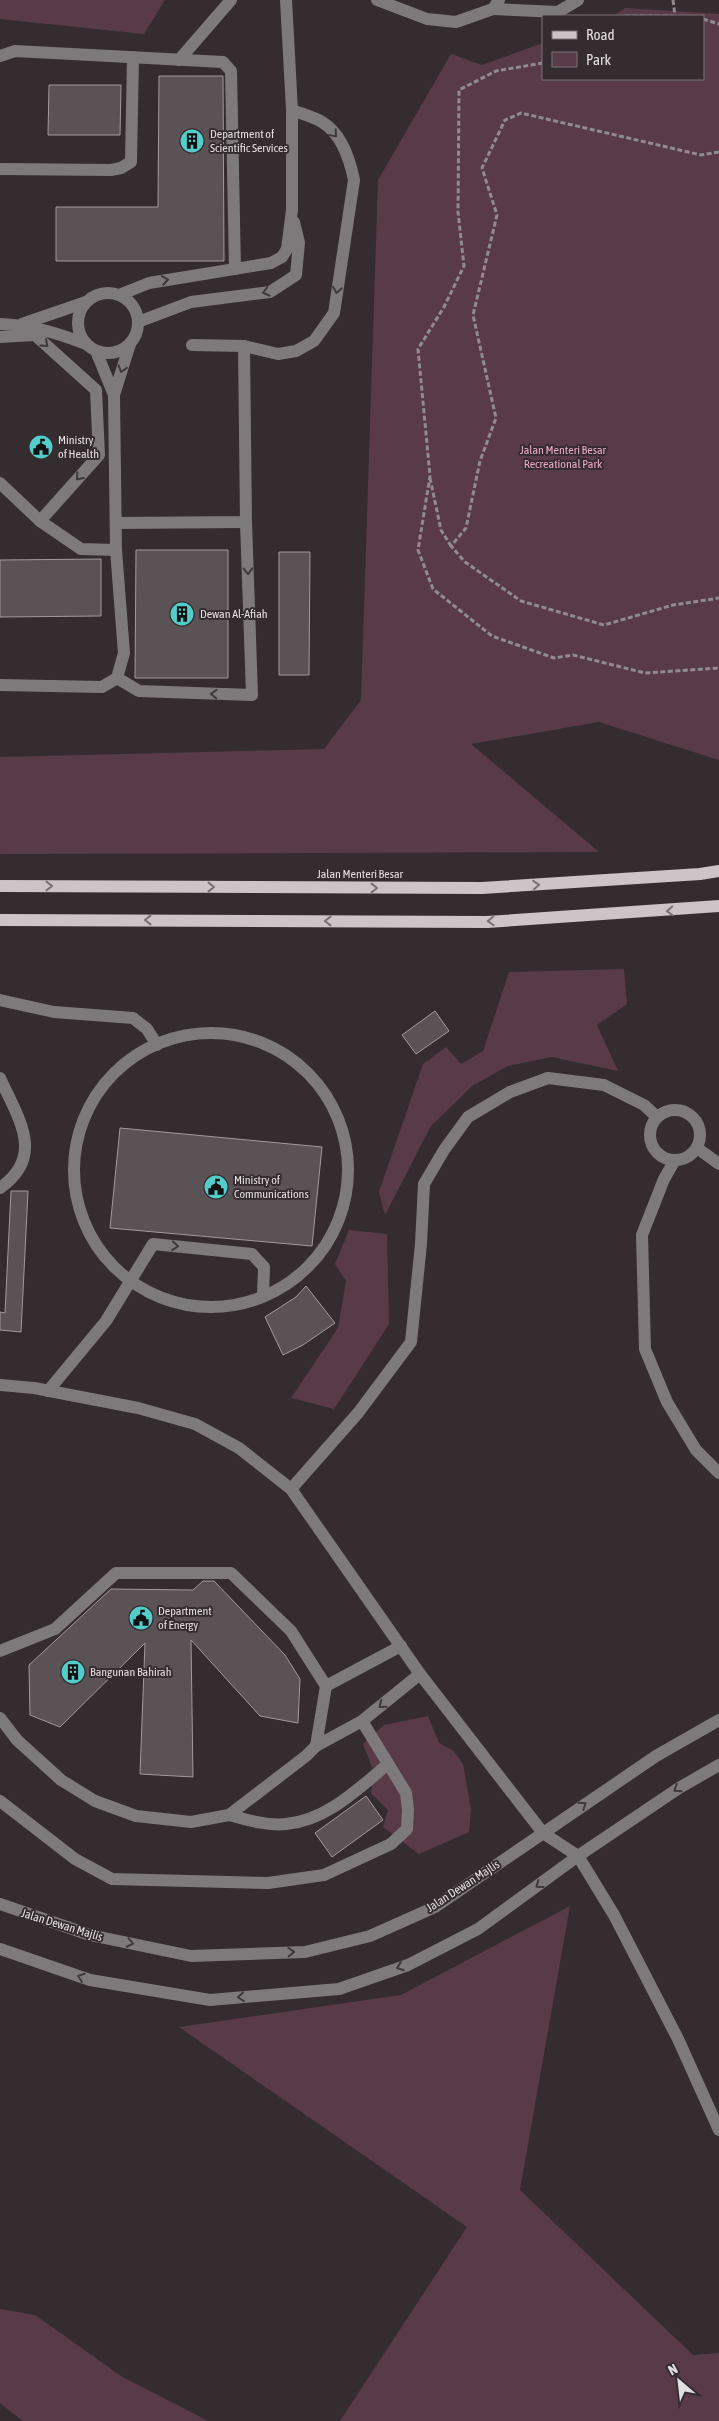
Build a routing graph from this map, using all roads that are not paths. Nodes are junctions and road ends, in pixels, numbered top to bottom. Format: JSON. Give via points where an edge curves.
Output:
{"nodes":[{"id":1,"x":231,"y":0,"type":"edge"},
{"id":2,"x":286,"y":0,"type":"edge"},
{"id":3,"x":377,"y":0,"type":"edge"},
{"id":4,"x":578,"y":0,"type":"edge"},
{"id":5,"x":496,"y":4,"type":"edge"},
{"id":6,"x":0,"y":56,"type":"edge"},
{"id":7,"x":132,"y":57,"type":"junction"},
{"id":8,"x":179,"y":60,"type":"junction"},
{"id":9,"x":292,"y":110,"type":"junction"},
{"id":10,"x":0,"y":169,"type":"edge"},
{"id":11,"x":292,"y":210,"type":"junction"},
{"id":12,"x":236,"y":269,"type":"junction"},
{"id":13,"x":119,"y":294,"type":"junction"},
{"id":14,"x":86,"y":302,"type":"junction"},
{"id":15,"x":138,"y":322,"type":"junction"},
{"id":16,"x":0,"y":324,"type":"edge"},
{"id":17,"x":20,"y":325,"type":"junction"},
{"id":18,"x":0,"y":337,"type":"edge"},
{"id":19,"x":130,"y":344,"type":"junction"},
{"id":20,"x":192,"y":344,"type":"dead end"},
{"id":21,"x":244,"y":346,"type":"junction"},
{"id":22,"x":91,"y":348,"type":"junction"},
{"id":23,"x":114,"y":395,"type":"junction"},
{"id":24,"x":0,"y":483,"type":"edge"},
{"id":25,"x":40,"y":522,"type":"junction"},
{"id":26,"x":246,"y":522,"type":"junction"},
{"id":27,"x":116,"y":523,"type":"junction"},
{"id":28,"x":116,"y":550,"type":"junction"},
{"id":29,"x":117,"y":678,"type":"junction"},
{"id":30,"x":0,"y":685,"type":"edge"},
{"id":31,"x":719,"y":871,"type":"edge"},
{"id":32,"x":0,"y":886,"type":"edge"},
{"id":33,"x":719,"y":906,"type":"edge"},
{"id":34,"x":0,"y":920,"type":"edge"},
{"id":35,"x":0,"y":1000,"type":"edge"},
{"id":36,"x":157,"y":1045,"type":"junction"},
{"id":37,"x":0,"y":1078,"type":"edge"},
{"id":38,"x":657,"y":1117,"type":"junction"},
{"id":39,"x":697,"y":1148,"type":"junction"},
{"id":40,"x":675,"y":1160,"type":"junction"},
{"id":41,"x":719,"y":1164,"type":"edge"},
{"id":42,"x":0,"y":1188,"type":"edge"},
{"id":43,"x":130,"y":1282,"type":"junction"},
{"id":44,"x":263,"y":1296,"type":"junction"},
{"id":45,"x":0,"y":1385,"type":"edge"},
{"id":46,"x":48,"y":1391,"type":"junction"},
{"id":47,"x":719,"y":1473,"type":"edge"},
{"id":48,"x":291,"y":1490,"type":"junction"},
{"id":49,"x":401,"y":1646,"type":"junction"},
{"id":50,"x":0,"y":1651,"type":"edge"},
{"id":51,"x":420,"y":1674,"type":"junction"},
{"id":52,"x":326,"y":1686,"type":"junction"},
{"id":53,"x":0,"y":1718,"type":"edge"},
{"id":54,"x":719,"y":1720,"type":"edge"},
{"id":55,"x":362,"y":1721,"type":"junction"},
{"id":56,"x":316,"y":1746,"type":"junction"},
{"id":57,"x":388,"y":1764,"type":"junction"},
{"id":58,"x":719,"y":1765,"type":"edge"},
{"id":59,"x":0,"y":1801,"type":"edge"},
{"id":60,"x":229,"y":1815,"type":"junction"},
{"id":61,"x":543,"y":1833,"type":"junction"},
{"id":62,"x":578,"y":1856,"type":"junction"},
{"id":63,"x":0,"y":1904,"type":"edge"},
{"id":64,"x":0,"y":1949,"type":"edge"},
{"id":65,"x":719,"y":2130,"type":"edge"}],
"edges":[{"from":1,"to":8,"type":"street"},
{"from":2,"to":9,"type":"street"},
{"from":3,"to":5,"type":"street","via":[[427,19],[456,22]]},
{"from":4,"to":5,"type":"street","via":[[558,12]]},
{"from":6,"to":7,"type":"street","via":[[15,50]]},
{"from":7,"to":8,"type":"street"},
{"from":7,"to":10,"type":"street","via":[[131,162],[111,170]]},
{"from":8,"to":12,"type":"street","via":[[223,62],[231,70]]},
{"from":9,"to":11,"type":"street"},
{"from":9,"to":21,"type":"street","one_way":true,"via":[[323,122],[338,138],[350,160],[354,180],[334,313],[314,341],[296,351],[278,354]]},
{"from":11,"to":12,"type":"street","via":[[287,249],[282,257],[271,263]]},
{"from":11,"to":15,"type":"street","one_way":true,"via":[[299,244],[296,275],[270,292],[191,302]]},
{"from":13,"to":12,"type":"street","one_way":true,"via":[[149,283]]},
{"from":13,"to":14,"type":"street","via":[[107,292]]},
{"from":13,"to":15,"type":"street","via":[[136,311]]},
{"from":14,"to":17,"type":"street"},
{"from":14,"to":22,"type":"street","via":[[77,323],[80,335]]},
{"from":15,"to":19,"type":"street"},
{"from":16,"to":17,"type":"street"},
{"from":17,"to":22,"type":"street","via":[[50,330]]},
{"from":18,"to":25,"type":"street","one_way":true,"via":[[35,335],[96,390],[99,455]]},
{"from":19,"to":22,"type":"street","via":[[108,353]]},
{"from":19,"to":23,"type":"street","one_way":true},
{"from":20,"to":21,"type":"street"},
{"from":21,"to":26,"type":"street"},
{"from":22,"to":23,"type":"street"},
{"from":23,"to":27,"type":"street"},
{"from":24,"to":25,"type":"street"},
{"from":25,"to":28,"type":"street","via":[[80,549]]},
{"from":26,"to":27,"type":"street"},
{"from":26,"to":29,"type":"street","one_way":true,"via":[[252,695],[139,691]]},
{"from":27,"to":28,"type":"street"},
{"from":28,"to":29,"type":"street","via":[[124,653]]},
{"from":29,"to":30,"type":"street","via":[[102,688]]},
{"from":32,"to":31,"type":"main road","name":"Jalan Menteri Besar","one_way":true,"via":[[482,888]]},
{"from":33,"to":34,"type":"main road","one_way":true,"via":[[487,922]]},
{"from":35,"to":36,"type":"street","via":[[54,1012],[133,1018],[147,1029]]},
{"from":36,"to":43,"type":"street","via":[[132,1057],[105,1082],[85,1114],[74,1150],[74,1188],[84,1224],[102,1256]]},
{"from":36,"to":44,"type":"street","via":[[203,1032],[241,1036],[276,1048],[307,1070],[330,1099],[345,1134],[349,1171],[344,1208],[328,1243],[304,1272]]},
{"from":37,"to":42,"type":"street","via":[[25,1132],[27,1147],[12,1179]]},
{"from":38,"to":39,"type":"street","via":[[673,1109],[691,1115],[700,1130]]},
{"from":38,"to":40,"type":"street","via":[[650,1130],[651,1145],[666,1159]]},
{"from":38,"to":48,"type":"street","via":[[644,1105],[604,1086],[548,1078],[510,1092],[468,1117],[424,1184],[411,1342],[358,1413]]},
{"from":39,"to":40,"type":"street","via":[[691,1155]]},
{"from":39,"to":41,"type":"street"},
{"from":40,"to":47,"type":"street","via":[[642,1235],[645,1349],[667,1402],[696,1450]]},
{"from":43,"to":44,"type":"street","via":[[163,1300],[200,1308],[238,1305]]},
{"from":43,"to":44,"type":"street","one_way":true,"via":[[153,1244],[252,1254],[264,1266]]},
{"from":43,"to":46,"type":"street","via":[[106,1321]]},
{"from":45,"to":46,"type":"street"},
{"from":46,"to":48,"type":"street","via":[[138,1408],[195,1424],[239,1448]]},
{"from":48,"to":49,"type":"street"},
{"from":49,"to":51,"type":"street"},
{"from":49,"to":52,"type":"street"},
{"from":50,"to":52,"type":"street","via":[[55,1628],[116,1573],[231,1573],[291,1631]]},
{"from":51,"to":55,"type":"street","one_way":true},
{"from":51,"to":61,"type":"street"},
{"from":52,"to":56,"type":"street"},
{"from":53,"to":60,"type":"street","via":[[17,1740],[61,1780],[95,1801],[136,1816],[191,1822]]},
{"from":61,"to":54,"type":"street","name":"Jalan Dewan Majlis","one_way":true,"via":[[656,1756]]},
{"from":55,"to":56,"type":"street"},
{"from":55,"to":57,"type":"street"},
{"from":56,"to":60,"type":"street"},
{"from":57,"to":59,"type":"street","via":[[406,1793],[408,1810],[406,1829],[391,1844],[324,1875],[268,1883],[112,1879],[75,1859]]},
{"from":57,"to":60,"type":"street","via":[[353,1794],[320,1814],[286,1824],[256,1822]]},
{"from":58,"to":62,"type":"street","one_way":true},
{"from":61,"to":62,"type":"street"},
{"from":63,"to":61,"type":"street","name":"Jalan Dewan Majlis","one_way":true,"via":[[90,1935],[190,1956],[305,1952],[370,1936],[435,1907]]},
{"from":62,"to":64,"type":"street","one_way":true,"via":[[478,1929],[408,1964],[339,1989],[210,2000],[90,1980]]},
{"from":62,"to":65,"type":"street","via":[[614,1915],[678,2039]]}]}
